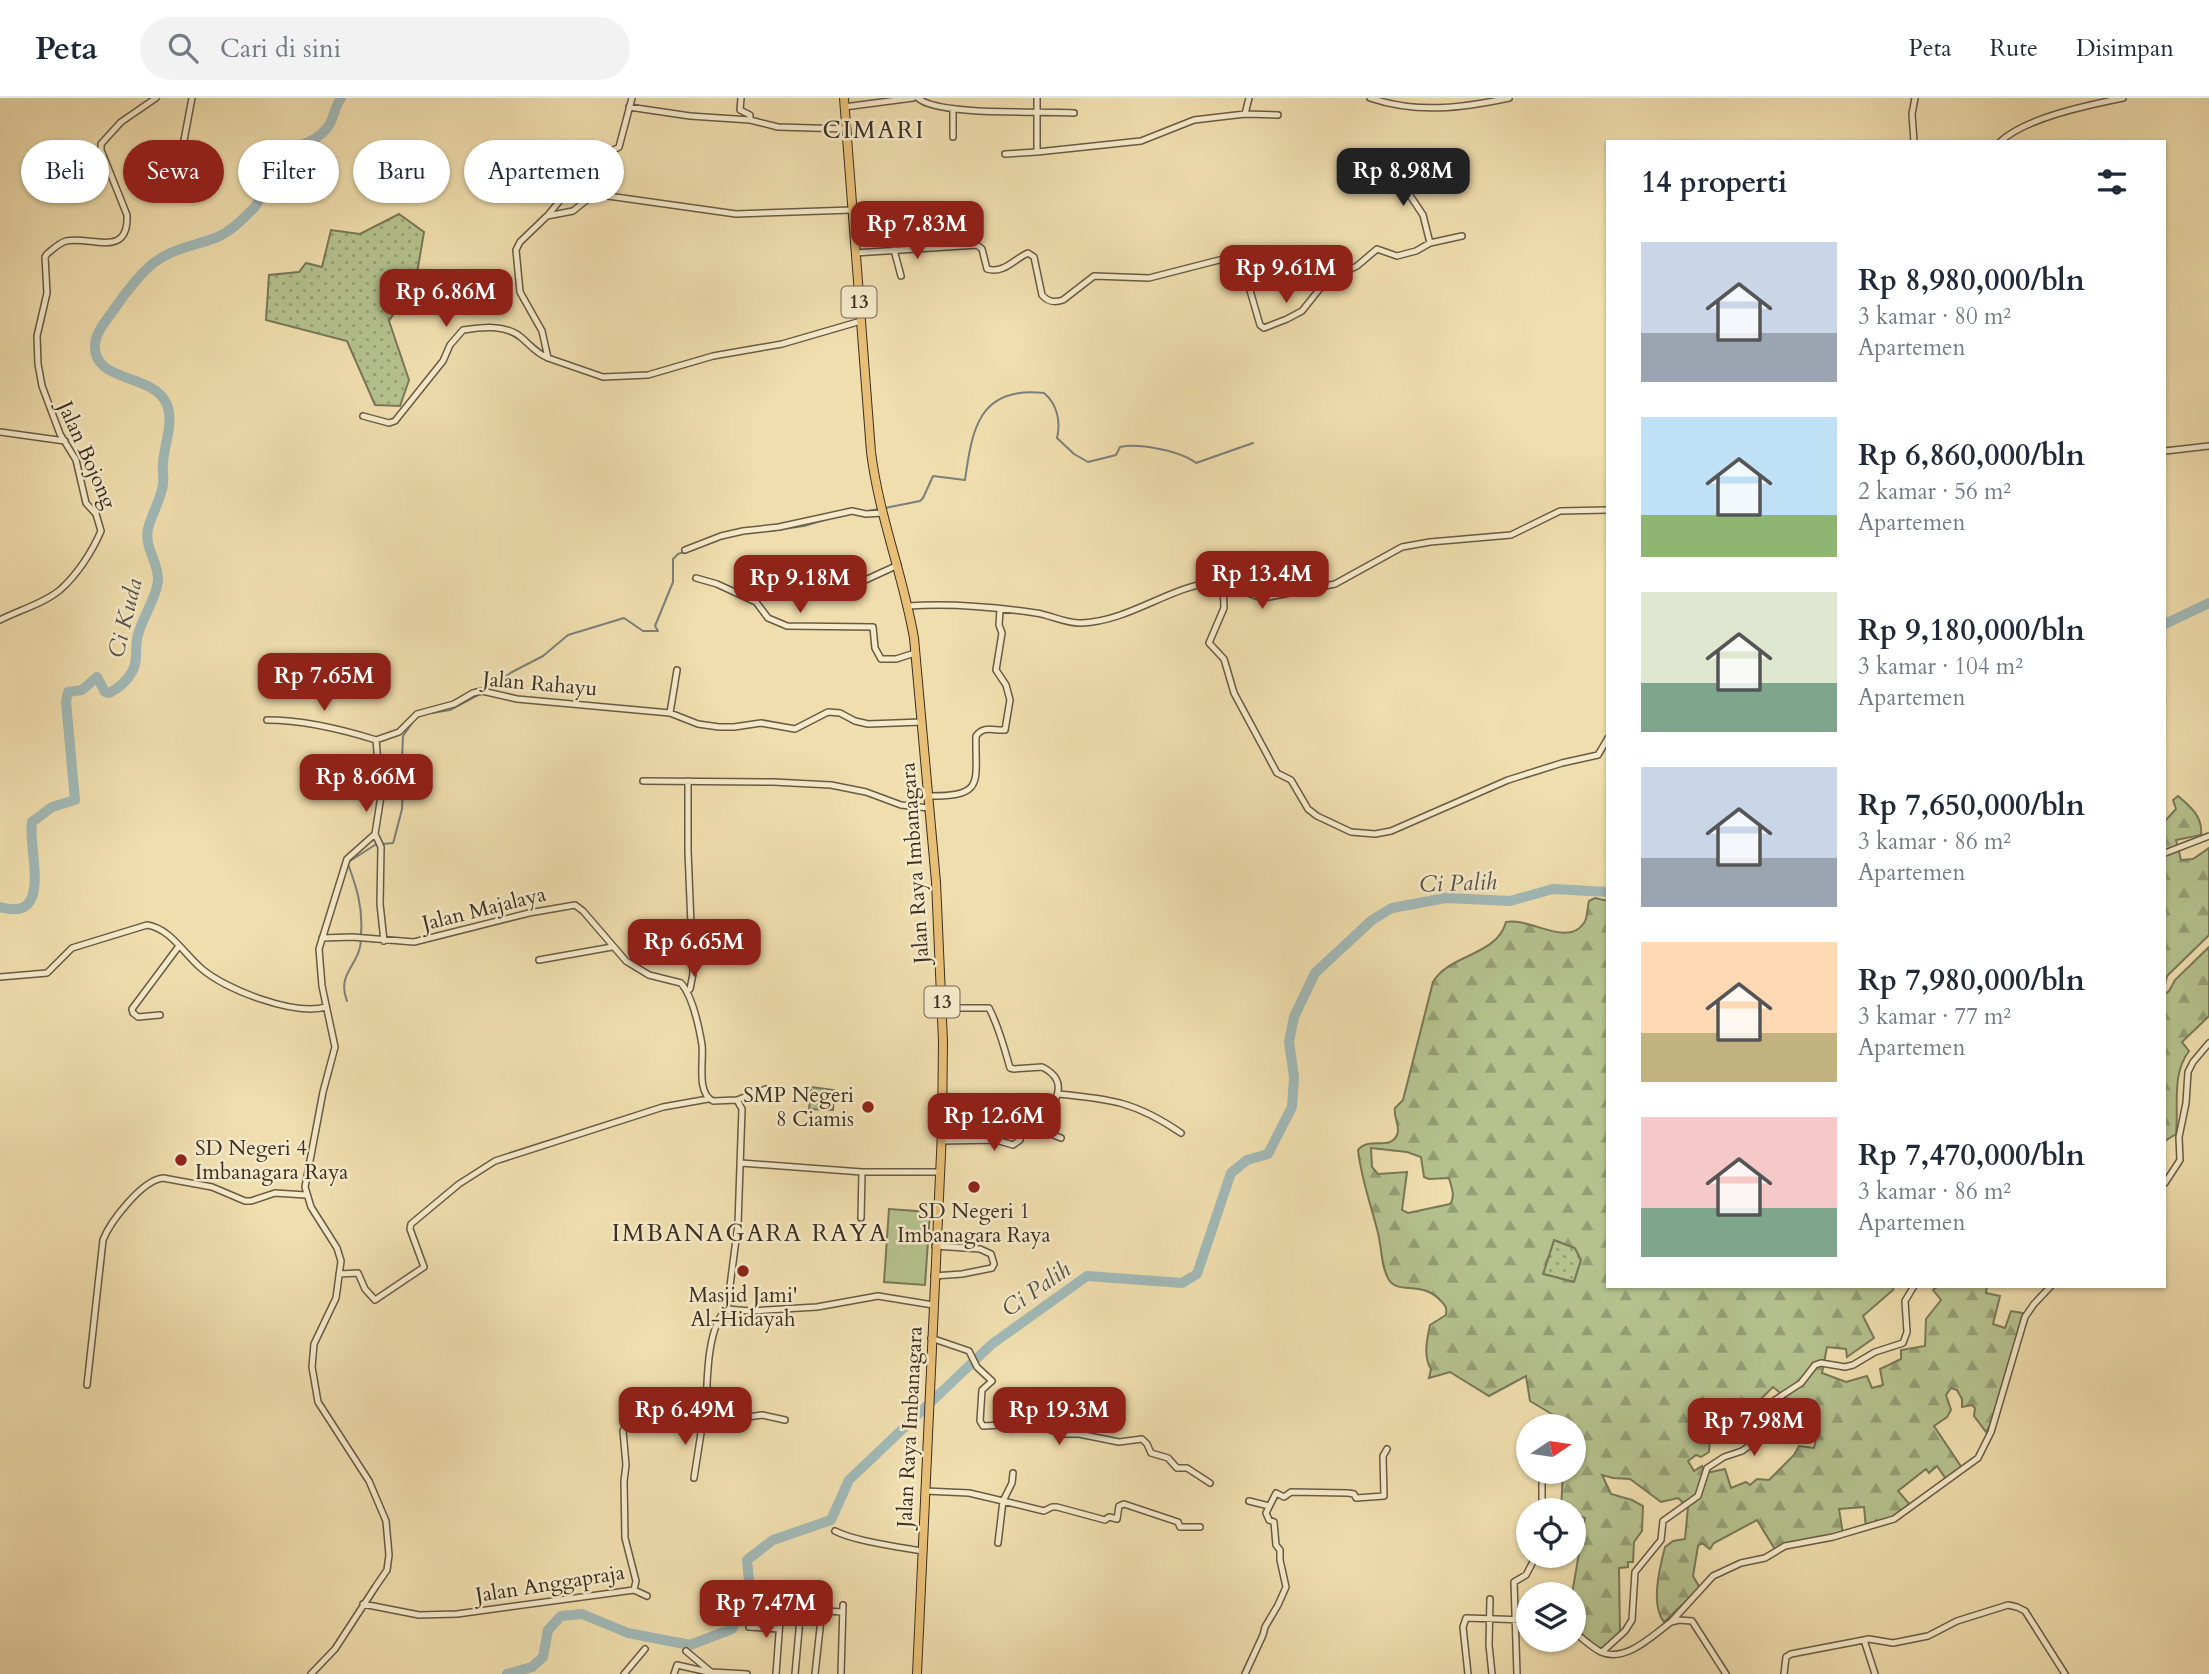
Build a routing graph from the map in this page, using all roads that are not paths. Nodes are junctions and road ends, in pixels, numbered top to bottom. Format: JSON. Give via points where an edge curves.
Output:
{"nodes":[{"id":1,"x":156,"y":98,"type":"edge"},
{"id":2,"x":192,"y":98,"type":"edge"},
{"id":3,"x":632,"y":98,"type":"edge"},
{"id":4,"x":741,"y":98,"type":"edge"},
{"id":5,"x":912,"y":98,"type":"edge"},
{"id":6,"x":918,"y":98,"type":"edge"},
{"id":7,"x":1037,"y":98,"type":"edge"},
{"id":8,"x":1250,"y":98,"type":"edge"},
{"id":9,"x":1370,"y":98,"type":"edge"},
{"id":10,"x":1509,"y":98,"type":"edge"},
{"id":11,"x":1915,"y":98,"type":"edge"},
{"id":12,"x":2123,"y":98,"type":"edge"},
{"id":13,"x":844,"y":103,"type":"edge"},
{"id":14,"x":629,"y":107,"type":"junction"},
{"id":15,"x":953,"y":108,"type":"junction"},
{"id":16,"x":1037,"y":112,"type":"junction"},
{"id":17,"x":1074,"y":113,"type":"dead end"},
{"id":18,"x":1245,"y":114,"type":"junction"},
{"id":19,"x":1278,"y":116,"type":"dead end"},
{"id":20,"x":750,"y":120,"type":"junction"},
{"id":21,"x":846,"y":129,"type":"junction"},
{"id":22,"x":953,"y":137,"type":"dead end"},
{"id":23,"x":184,"y":140,"type":"edge"},
{"id":24,"x":1914,"y":140,"type":"edge"},
{"id":25,"x":2002,"y":140,"type":"edge"},
{"id":26,"x":1037,"y":152,"type":"junction"},
{"id":27,"x":1005,"y":154,"type":"dead end"},
{"id":28,"x":1403,"y":167,"type":"dead end"},
{"id":29,"x":852,"y":210,"type":"junction"},
{"id":30,"x":547,"y":216,"type":"junction"},
{"id":31,"x":1462,"y":236,"type":"dead end"},
{"id":32,"x":1430,"y":243,"type":"junction"},
{"id":33,"x":894,"y":250,"type":"junction"},
{"id":34,"x":855,"y":253,"type":"junction"},
{"id":35,"x":901,"y":276,"type":"dead end"},
{"id":36,"x":861,"y":321,"type":"junction"},
{"id":37,"x":548,"y":358,"type":"junction"},
{"id":38,"x":363,"y":416,"type":"dead end"},
{"id":39,"x":0,"y":432,"type":"edge"},
{"id":40,"x":65,"y":441,"type":"junction"},
{"id":41,"x":2209,"y":446,"type":"edge"},
{"id":42,"x":2166,"y":451,"type":"edge"},
{"id":43,"x":882,"y":510,"type":"junction"},
{"id":44,"x":1606,"y":510,"type":"edge"},
{"id":45,"x":685,"y":550,"type":"dead end"},
{"id":46,"x":898,"y":565,"type":"junction"},
{"id":47,"x":696,"y":578,"type":"dead end"},
{"id":48,"x":861,"y":582,"type":"dead end"},
{"id":49,"x":1223,"y":583,"type":"junction"},
{"id":50,"x":908,"y":606,"type":"junction"},
{"id":51,"x":1000,"y":610,"type":"junction"},
{"id":52,"x":0,"y":620,"type":"edge"},
{"id":53,"x":915,"y":653,"type":"junction"},
{"id":54,"x":677,"y":670,"type":"dead end"},
{"id":55,"x":670,"y":713,"type":"junction"},
{"id":56,"x":267,"y":720,"type":"dead end"},
{"id":57,"x":922,"y":722,"type":"junction"},
{"id":58,"x":376,"y":740,"type":"junction"},
{"id":59,"x":1606,"y":741,"type":"edge"},
{"id":60,"x":377,"y":766,"type":"junction"},
{"id":61,"x":311,"y":779,"type":"dead end"},
{"id":62,"x":643,"y":781,"type":"dead end"},
{"id":63,"x":688,"y":781,"type":"junction"},
{"id":64,"x":928,"y":796,"type":"junction"},
{"id":65,"x":929,"y":808,"type":"junction"},
{"id":66,"x":374,"y":834,"type":"junction"},
{"id":67,"x":2209,"y":836,"type":"edge"},
{"id":68,"x":2166,"y":853,"type":"edge"},
{"id":69,"x":322,"y":938,"type":"junction"},
{"id":70,"x":384,"y":941,"type":"junction"},
{"id":71,"x":178,"y":946,"type":"junction"},
{"id":72,"x":612,"y":947,"type":"junction"},
{"id":73,"x":539,"y":960,"type":"dead end"},
{"id":74,"x":0,"y":977,"type":"edge"},
{"id":75,"x":687,"y":991,"type":"junction"},
{"id":76,"x":326,"y":1007,"type":"junction"},
{"id":77,"x":942,"y":1008,"type":"junction"},
{"id":78,"x":160,"y":1015,"type":"dead end"},
{"id":79,"x":2209,"y":1043,"type":"edge"},
{"id":80,"x":766,"y":1089,"type":"dead end"},
{"id":81,"x":1058,"y":1094,"type":"junction"},
{"id":82,"x":708,"y":1099,"type":"junction"},
{"id":83,"x":737,"y":1100,"type":"junction"},
{"id":84,"x":1041,"y":1130,"type":"junction"},
{"id":85,"x":1181,"y":1133,"type":"dead end"},
{"id":86,"x":1061,"y":1138,"type":"dead end"},
{"id":87,"x":941,"y":1141,"type":"junction"},
{"id":88,"x":741,"y":1163,"type":"junction"},
{"id":89,"x":862,"y":1172,"type":"junction"},
{"id":90,"x":939,"y":1172,"type":"junction"},
{"id":91,"x":2166,"y":1181,"type":"edge"},
{"id":92,"x":306,"y":1195,"type":"junction"},
{"id":93,"x":861,"y":1218,"type":"dead end"},
{"id":94,"x":936,"y":1246,"type":"junction"},
{"id":95,"x":340,"y":1274,"type":"junction"},
{"id":96,"x":934,"y":1276,"type":"junction"},
{"id":97,"x":1913,"y":1288,"type":"edge"},
{"id":98,"x":2049,"y":1288,"type":"edge"},
{"id":99,"x":933,"y":1305,"type":"junction"},
{"id":100,"x":727,"y":1309,"type":"junction"},
{"id":101,"x":932,"y":1338,"type":"junction"},
{"id":102,"x":87,"y":1385,"type":"dead end"},
{"id":103,"x":703,"y":1420,"type":"junction"},
{"id":104,"x":785,"y":1420,"type":"dead end"},
{"id":105,"x":1387,"y":1449,"type":"dead end"},
{"id":106,"x":1013,"y":1473,"type":"dead end"},
{"id":107,"x":694,"y":1478,"type":"dead end"},
{"id":108,"x":1209,"y":1483,"type":"dead end"},
{"id":109,"x":925,"y":1491,"type":"junction"},
{"id":110,"x":1003,"y":1501,"type":"junction"},
{"id":111,"x":1249,"y":1501,"type":"dead end"},
{"id":112,"x":1269,"y":1506,"type":"junction"},
{"id":113,"x":1200,"y":1527,"type":"dead end"},
{"id":114,"x":835,"y":1531,"type":"dead end"},
{"id":115,"x":998,"y":1543,"type":"dead end"},
{"id":116,"x":922,"y":1551,"type":"junction"},
{"id":117,"x":1530,"y":1568,"type":"edge"},
{"id":118,"x":634,"y":1590,"type":"junction"},
{"id":119,"x":647,"y":1596,"type":"dead end"},
{"id":120,"x":1490,"y":1599,"type":"dead end"},
{"id":121,"x":363,"y":1604,"type":"junction"},
{"id":122,"x":766,"y":1607,"type":"dead end"},
{"id":123,"x":781,"y":1607,"type":"junction"},
{"id":124,"x":801,"y":1608,"type":"junction"},
{"id":125,"x":822,"y":1610,"type":"junction"},
{"id":126,"x":1490,"y":1619,"type":"junction"},
{"id":127,"x":1514,"y":1620,"type":"junction"},
{"id":128,"x":1671,"y":1622,"type":"junction"},
{"id":129,"x":749,"y":1627,"type":"dead end"},
{"id":130,"x":779,"y":1629,"type":"junction"},
{"id":131,"x":1864,"y":1640,"type":"junction"},
{"id":132,"x":1586,"y":1641,"type":"edge"},
{"id":133,"x":645,"y":1650,"type":"dead end"},
{"id":134,"x":686,"y":1651,"type":"dead end"},
{"id":135,"x":1602,"y":1652,"type":"junction"},
{"id":136,"x":695,"y":1658,"type":"junction"},
{"id":137,"x":689,"y":1668,"type":"junction"},
{"id":138,"x":711,"y":1672,"type":"edge"},
{"id":139,"x":311,"y":1674,"type":"edge"},
{"id":140,"x":624,"y":1674,"type":"edge"},
{"id":141,"x":674,"y":1674,"type":"edge"},
{"id":142,"x":734,"y":1674,"type":"edge"},
{"id":143,"x":747,"y":1674,"type":"edge"},
{"id":144,"x":776,"y":1674,"type":"edge"},
{"id":145,"x":795,"y":1674,"type":"edge"},
{"id":146,"x":815,"y":1674,"type":"edge"},
{"id":147,"x":841,"y":1674,"type":"edge"},
{"id":148,"x":917,"y":1674,"type":"edge"},
{"id":149,"x":1245,"y":1674,"type":"edge"},
{"id":150,"x":1468,"y":1674,"type":"edge"},
{"id":151,"x":1492,"y":1674,"type":"edge"},
{"id":152,"x":1517,"y":1674,"type":"edge"},
{"id":153,"x":1726,"y":1674,"type":"edge"},
{"id":154,"x":1784,"y":1674,"type":"edge"},
{"id":155,"x":1875,"y":1674,"type":"edge"},
{"id":156,"x":2066,"y":1674,"type":"edge"}],
"edges":[{"from":1,"to":40,"type":"street","name":"Jalan Bojong","via":[[121,122],[101,144],[127,215],[124,233],[108,242],[67,241],[45,257],[47,293],[38,328],[38,364],[47,405]]},
{"from":2,"to":23,"type":"street"},
{"from":3,"to":14,"type":"street"},
{"from":4,"to":20,"type":"street","via":[[740,110],[750,115]]},
{"from":5,"to":13,"type":"street"},
{"from":6,"to":15,"type":"street","via":[[926,104]]},
{"from":7,"to":16,"type":"street"},
{"from":8,"to":18,"type":"street"},
{"from":9,"to":10,"type":"street","via":[[1395,106],[1436,109]]},
{"from":11,"to":24,"type":"street"},
{"from":12,"to":25,"type":"street","via":[[2026,126]]},
{"from":13,"to":21,"type":"highway","name":"Jalan Raya Imbanagara","number":"13"},
{"from":14,"to":20,"type":"street"},
{"from":14,"to":30,"type":"street","via":[[619,147],[591,163]]},
{"from":15,"to":16,"type":"street"},
{"from":15,"to":22,"type":"street"},
{"from":16,"to":17,"type":"street"},
{"from":16,"to":26,"type":"street"},
{"from":18,"to":19,"type":"street"},
{"from":18,"to":26,"type":"street","via":[[1187,122],[1141,141]]},
{"from":20,"to":21,"type":"street","via":[[788,128]]},
{"from":21,"to":29,"type":"highway","name":"Jalan Raya Imbanagara","number":"13"},
{"from":26,"to":27,"type":"street"},
{"from":28,"to":32,"type":"street"},
{"from":29,"to":30,"type":"street","via":[[736,214],[594,194],[573,211]]},
{"from":29,"to":34,"type":"highway","name":"Jalan Raya Imbanagara","number":"13"},
{"from":30,"to":37,"type":"street","via":[[520,242],[516,253],[520,292],[542,331]]},
{"from":31,"to":32,"type":"street"},
{"from":32,"to":33,"type":"street","via":[[1398,256],[1374,250],[1357,266],[1326,281],[1302,311],[1264,328],[1249,287],[1239,282],[1227,258],[1154,278],[1094,276],[1057,302],[1042,295],[1031,254],[992,271],[977,245]]},
{"from":33,"to":34,"type":"street"},
{"from":33,"to":35,"type":"street"},
{"from":34,"to":36,"type":"highway","name":"Jalan Raya Imbanagara","number":"13"},
{"from":36,"to":37,"type":"street","via":[[648,375],[603,377]]},
{"from":36,"to":43,"type":"highway","name":"Jalan Raya Imbanagara","number":"13","via":[[871,452]]},
{"from":37,"to":38,"type":"street","via":[[509,330],[463,330],[395,421]]},
{"from":39,"to":40,"type":"street"},
{"from":40,"to":52,"type":"street","name":"Jalan Bojong","via":[[76,460],[86,503],[96,514],[101,531],[92,550],[59,591]]},
{"from":41,"to":42,"type":"street"},
{"from":43,"to":45,"type":"street","via":[[743,531]]},
{"from":43,"to":46,"type":"highway","name":"Jalan Raya Imbanagara","number":"13"},
{"from":44,"to":49,"type":"street","via":[[1560,511],[1511,535],[1402,547],[1335,584],[1273,597],[1254,597]]},
{"from":46,"to":48,"type":"street"},
{"from":46,"to":50,"type":"highway","name":"Jalan Raya Imbanagara","number":"13"},
{"from":47,"to":53,"type":"street","via":[[756,603],[768,618],[787,626],[873,627],[881,659]]},
{"from":49,"to":51,"type":"street","via":[[1192,588],[1121,616],[1088,623]]},
{"from":49,"to":59,"type":"street","via":[[1224,608],[1209,643],[1225,662],[1234,693],[1277,774],[1291,780],[1312,812],[1352,832],[1391,831],[1508,780],[1598,755]]},
{"from":50,"to":51,"type":"street"},
{"from":50,"to":53,"type":"highway","name":"Jalan Raya Imbanagara","number":"13"},
{"from":51,"to":64,"type":"street","via":[[1002,633],[996,670],[1010,700],[1006,727],[983,730],[976,736],[977,779],[971,787],[958,794]]},
{"from":53,"to":57,"type":"highway","name":"Jalan Raya Imbanagara","number":"13"},
{"from":54,"to":55,"type":"street"},
{"from":55,"to":57,"type":"street","name":"Jalan Rahayu","via":[[698,724],[734,727],[761,723],[791,730],[828,712],[868,724]]},
{"from":55,"to":58,"type":"street","name":"Jalan Rahayu","via":[[517,699],[484,691],[417,714],[399,732]]},
{"from":56,"to":58,"type":"street","via":[[325,726]]},
{"from":57,"to":64,"type":"highway","name":"Jalan Raya Imbanagara","number":"13"},
{"from":58,"to":60,"type":"street"},
{"from":60,"to":61,"type":"street","via":[[338,778],[316,770]]},
{"from":60,"to":66,"type":"street","via":[[380,806]]},
{"from":62,"to":63,"type":"street"},
{"from":63,"to":65,"type":"street","via":[[831,785]]},
{"from":63,"to":75,"type":"street","via":[[693,974]]},
{"from":64,"to":65,"type":"highway","name":"Jalan Raya Imbanagara","number":"13"},
{"from":65,"to":77,"type":"highway","name":"Jalan Raya Imbanagara","number":"13"},
{"from":66,"to":69,"type":"street","via":[[347,859]]},
{"from":66,"to":70,"type":"street","via":[[380,843]]},
{"from":67,"to":68,"type":"street"},
{"from":69,"to":70,"type":"street","name":"Jalan Majalaya"},
{"from":69,"to":76,"type":"street","via":[[319,960]]},
{"from":70,"to":72,"type":"street","name":"Jalan Majalaya","via":[[424,940],[571,904],[583,911]]},
{"from":71,"to":74,"type":"street","via":[[159,928],[142,925],[72,948],[47,973]]},
{"from":71,"to":76,"type":"street","via":[[205,971],[243,992],[290,1006]]},
{"from":71,"to":78,"type":"street","via":[[132,1009],[138,1017]]},
{"from":72,"to":73,"type":"street"},
{"from":72,"to":75,"type":"street","name":"Jalan Majalaya","via":[[638,969],[681,983]]},
{"from":75,"to":82,"type":"street","via":[[702,1043]]},
{"from":76,"to":92,"type":"street","via":[[335,1047],[306,1174]]},
{"from":77,"to":81,"type":"street","via":[[989,1008],[1010,1068],[1048,1070],[1057,1080]]},
{"from":77,"to":87,"type":"highway","name":"Jalan Raya Imbanagara","number":"13"},
{"from":79,"to":91,"type":"street","via":[[2190,1067],[2180,1160]]},
{"from":80,"to":83,"type":"street"},
{"from":81,"to":84,"type":"street"},
{"from":81,"to":85,"type":"street","via":[[1127,1104],[1157,1116]]},
{"from":82,"to":83,"type":"street"},
{"from":82,"to":95,"type":"street","via":[[663,1107],[517,1153],[481,1169],[411,1224],[424,1267],[379,1298],[372,1299],[358,1273]]},
{"from":83,"to":88,"type":"street","via":[[743,1115]]},
{"from":84,"to":86,"type":"street"},
{"from":84,"to":87,"type":"street","via":[[1023,1128],[1013,1145],[996,1140]]},
{"from":87,"to":90,"type":"highway","name":"Jalan Raya Imbanagara","number":"13"},
{"from":88,"to":89,"type":"street"},
{"from":88,"to":100,"type":"street"},
{"from":89,"to":90,"type":"street"},
{"from":89,"to":93,"type":"street"},
{"from":90,"to":94,"type":"highway","name":"Jalan Raya Imbanagara","number":"13"},
{"from":92,"to":95,"type":"street","via":[[337,1248]]},
{"from":92,"to":102,"type":"street","via":[[275,1193],[245,1201],[212,1186],[163,1178],[140,1190],[106,1230],[103,1240]]},
{"from":94,"to":96,"type":"highway","name":"Jalan Raya Imbanagara","number":"13"},
{"from":94,"to":96,"type":"street","via":[[980,1249],[991,1254],[995,1264],[974,1272]]},
{"from":95,"to":121,"type":"street","via":[[334,1302],[314,1344],[312,1367],[317,1402],[365,1473],[386,1521],[387,1570]]},
{"from":96,"to":99,"type":"highway","name":"Jalan Raya Imbanagara","number":"13"},
{"from":97,"to":135,"type":"street","via":[[1905,1301],[1903,1343],[1845,1367],[1815,1365],[1801,1383],[1774,1399],[1749,1446],[1707,1468],[1698,1496],[1663,1521],[1661,1540],[1635,1572],[1629,1627]]},
{"from":98,"to":128,"type":"street","via":[[2025,1317],[1991,1432],[1978,1458],[1894,1519],[1785,1546],[1713,1576]]},
{"from":99,"to":100,"type":"street","via":[[878,1296],[817,1307]]},
{"from":99,"to":101,"type":"highway","name":"Jalan Raya Imbanagara","number":"13"},
{"from":100,"to":103,"type":"street","via":[[716,1326]]},
{"from":101,"to":108,"type":"street","via":[[967,1350],[992,1381],[982,1390],[983,1426],[1041,1423],[1062,1434],[1119,1442],[1142,1439],[1151,1453]]},
{"from":101,"to":109,"type":"highway","name":"Jalan Raya Imbanagara","number":"13"},
{"from":103,"to":104,"type":"street","via":[[762,1415]]},
{"from":103,"to":107,"type":"street"},
{"from":103,"to":118,"type":"street","name":"Jalan Anggapraja","via":[[643,1417],[630,1421],[622,1431],[624,1526]]},
{"from":105,"to":112,"type":"street","via":[[1383,1456],[1384,1496],[1288,1492],[1284,1497],[1277,1493]]},
{"from":106,"to":110,"type":"street"},
{"from":109,"to":110,"type":"street","via":[[969,1493]]},
{"from":109,"to":116,"type":"highway","name":"Jalan Raya Imbanagara","number":"13"},
{"from":110,"to":113,"type":"street","via":[[1044,1511],[1057,1507],[1105,1520],[1117,1519],[1119,1506],[1124,1504],[1179,1522],[1180,1527]]},
{"from":110,"to":115,"type":"street"},
{"from":111,"to":112,"type":"street"},
{"from":112,"to":149,"type":"street","via":[[1266,1513],[1274,1522],[1286,1587]]},
{"from":114,"to":116,"type":"street"},
{"from":116,"to":148,"type":"highway","name":"Jalan Raya Imbanagara","number":"13"},
{"from":117,"to":127,"type":"street","via":[[1514,1582]]},
{"from":118,"to":119,"type":"street"},
{"from":118,"to":121,"type":"street","name":"Jalan Anggapraja","via":[[457,1614],[419,1615]]},
{"from":120,"to":126,"type":"street"},
{"from":121,"to":139,"type":"street","via":[[334,1649]]},
{"from":122,"to":123,"type":"street"},
{"from":123,"to":124,"type":"street"},
{"from":123,"to":130,"type":"street"},
{"from":124,"to":125,"type":"street"},
{"from":124,"to":145,"type":"street"},
{"from":125,"to":146,"type":"street"},
{"from":125,"to":147,"type":"street","via":[[843,1608]]},
{"from":126,"to":127,"type":"street"},
{"from":126,"to":150,"type":"street","via":[[1464,1620]]},
{"from":126,"to":151,"type":"street"},
{"from":127,"to":152,"type":"street"},
{"from":128,"to":135,"type":"street","via":[[1624,1653]]},
{"from":128,"to":153,"type":"street","via":[[1687,1619],[1696,1624]]},
{"from":129,"to":130,"type":"street"},
{"from":130,"to":144,"type":"street"},
{"from":131,"to":154,"type":"street","via":[[1789,1655]]},
{"from":131,"to":155,"type":"street"},
{"from":131,"to":156,"type":"street","via":[[1893,1643],[1928,1636],[1967,1617],[2017,1606],[2025,1611]]},
{"from":132,"to":135,"type":"street"},
{"from":133,"to":140,"type":"street"},
{"from":134,"to":136,"type":"street"},
{"from":136,"to":137,"type":"street"},
{"from":136,"to":138,"type":"street"},
{"from":137,"to":138,"type":"street"},
{"from":137,"to":141,"type":"street","via":[[677,1665]]},
{"from":138,"to":142,"type":"street"},
{"from":142,"to":143,"type":"street"}]}
